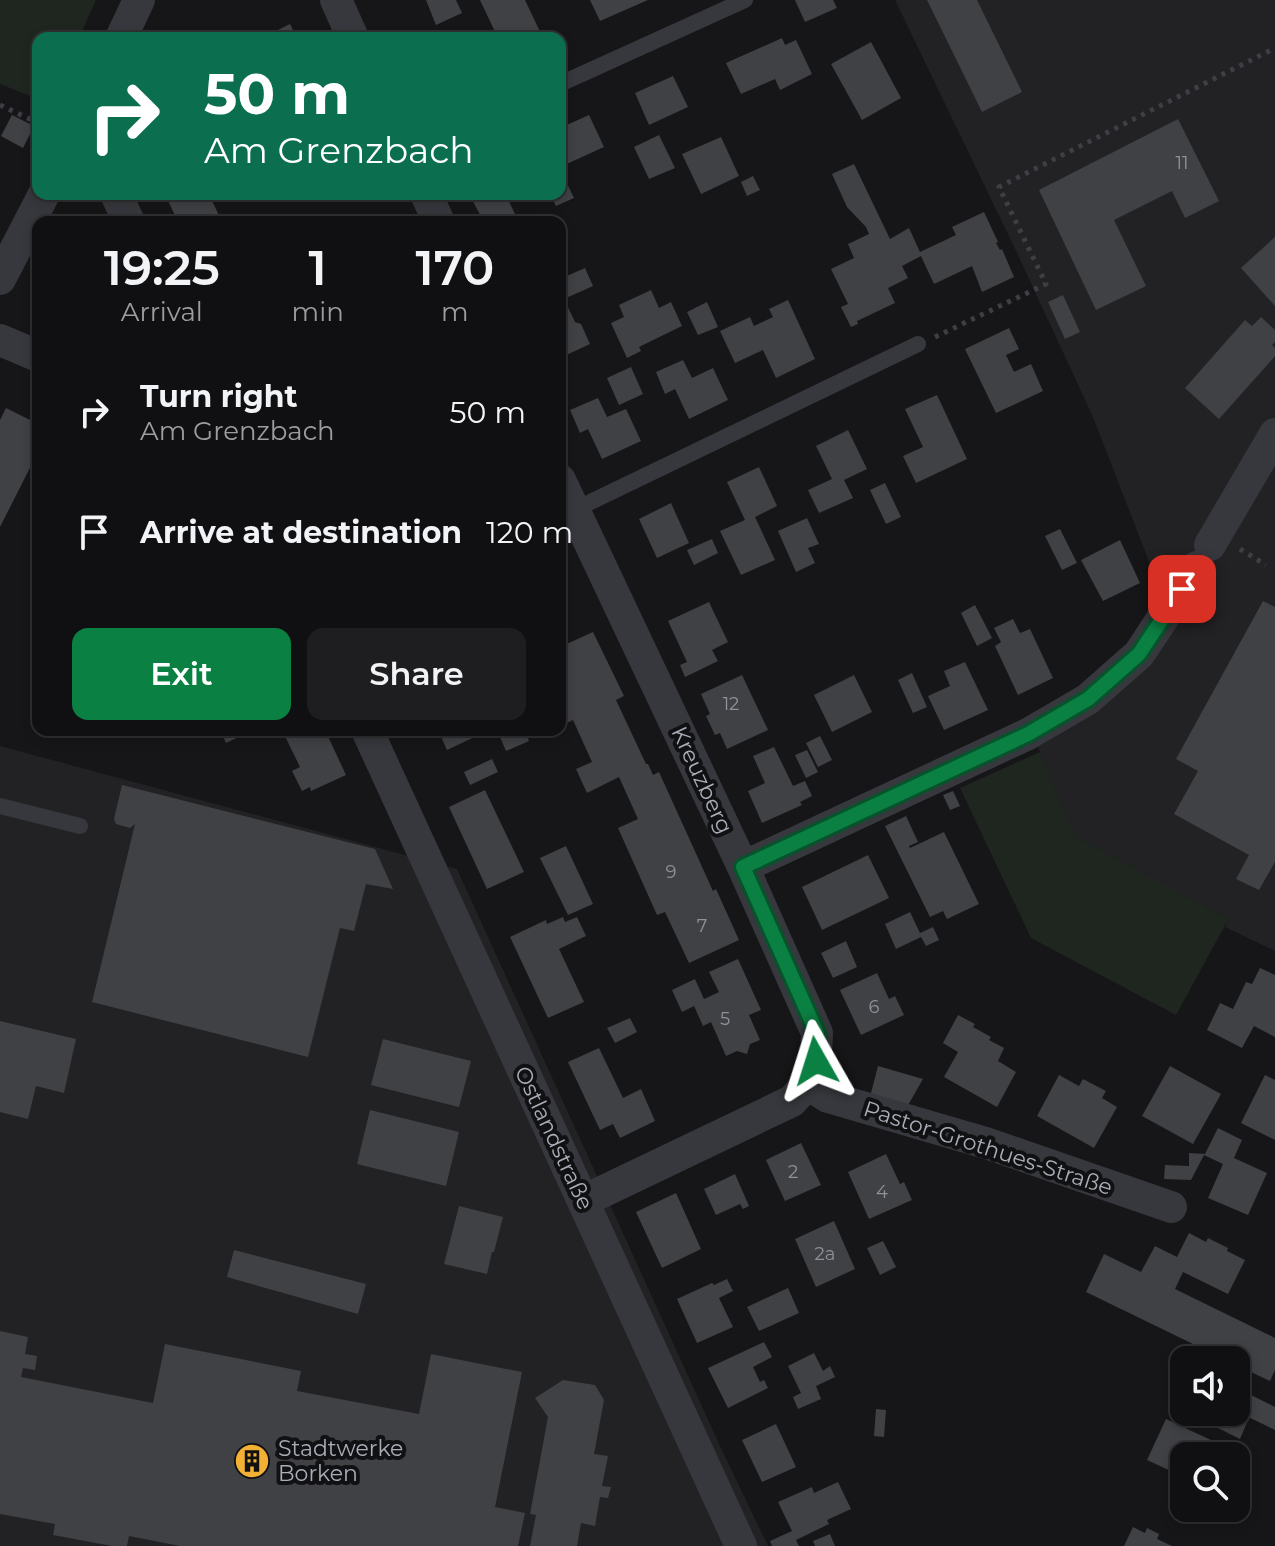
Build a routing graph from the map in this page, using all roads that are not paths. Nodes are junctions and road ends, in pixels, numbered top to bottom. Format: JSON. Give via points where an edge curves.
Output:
{"nodes":[{"id":1,"x":139,"y":0,"type":"edge"},
{"id":2,"x":336,"y":0,"type":"edge"},
{"id":3,"x":745,"y":0,"type":"edge"},
{"id":4,"x":124,"y":32,"type":"edge"},
{"id":5,"x":350,"y":32,"type":"edge"},
{"id":6,"x":566,"y":81,"type":"edge"},
{"id":7,"x":32,"y":217,"type":"edge"},
{"id":8,"x":0,"y":279,"type":"edge"},
{"id":9,"x":0,"y":340,"type":"edge"},
{"id":10,"x":918,"y":344,"type":"road end"},
{"id":11,"x":32,"y":353,"type":"edge"},
{"id":12,"x":1275,"y":434,"type":"edge"},
{"id":13,"x":566,"y":493,"type":"edge"},
{"id":14,"x":574,"y":510,"type":"junction"},
{"id":15,"x":370,"y":736,"type":"edge"},
{"id":16,"x":0,"y":806,"type":"edge"},
{"id":17,"x":80,"y":826,"type":"dead end"},
{"id":18,"x":743,"y":867,"type":"junction"},
{"id":19,"x":808,"y":1084,"type":"junction"},
{"id":20,"x":583,"y":1201,"type":"junction"},
{"id":21,"x":1171,"y":1207,"type":"dead end"},
{"id":22,"x":741,"y":1546,"type":"edge"}],
"edges":[{"from":1,"to":4,"type":"street"},
{"from":2,"to":5,"type":"street"},
{"from":3,"to":6,"type":"lane"},
{"from":7,"to":8,"type":"street"},
{"from":9,"to":11,"type":"street"},
{"from":10,"to":14,"type":"lane"},
{"from":12,"to":18,"type":"street","via":[[1139,654],[1088,699],[1028,734]]},
{"from":13,"to":14,"type":"street","name":"Kreuzberg"},
{"from":14,"to":18,"type":"street","name":"Kreuzberg"},
{"from":15,"to":20,"type":"street","name":"Ostlandstraße"},
{"from":16,"to":17,"type":"lane"},
{"from":18,"to":19,"type":"street","name":"Kreuzberg","via":[[817,1033]]},
{"from":19,"to":20,"type":"street","via":[[792,1101]]},
{"from":19,"to":21,"type":"street","name":"Pastor-Grothues-Straße","via":[[828,1097],[986,1143]]},
{"from":20,"to":22,"type":"street","name":"Ostlandstraße"}]}
